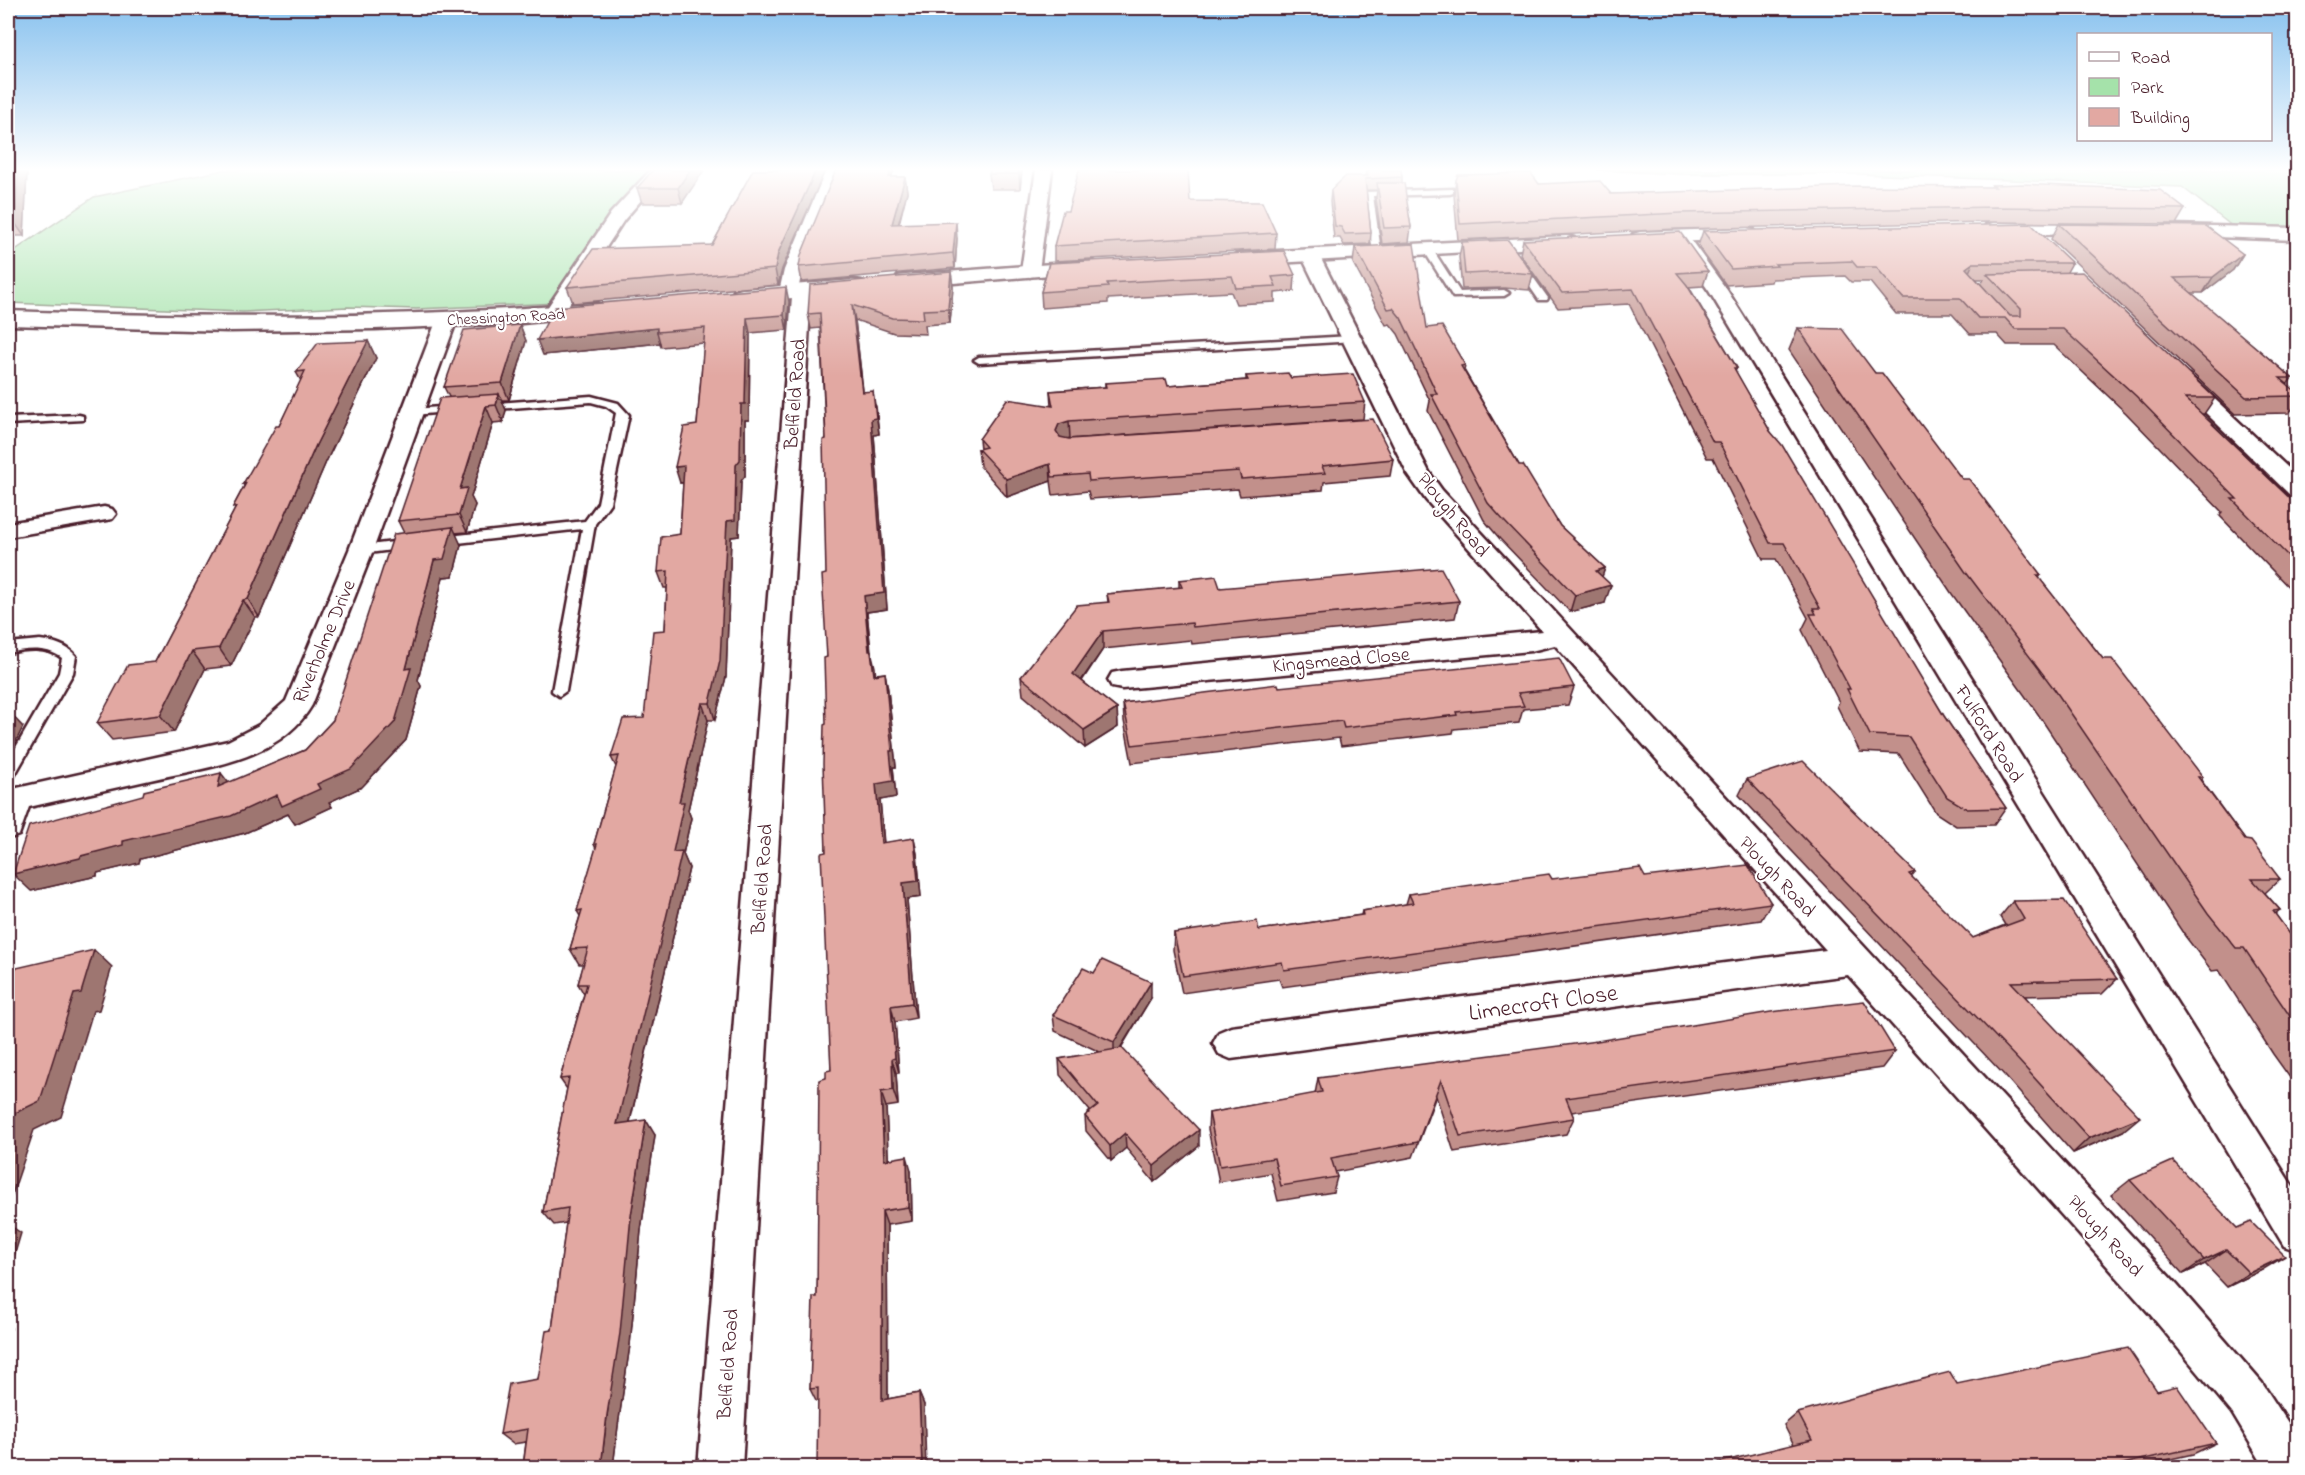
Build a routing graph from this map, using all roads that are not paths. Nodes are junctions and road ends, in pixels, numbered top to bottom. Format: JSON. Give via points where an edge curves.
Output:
{"nodes":[{"id":1,"x":603,"y":239,"type":"edge"},
{"id":2,"x":806,"y":239,"type":"edge"},
{"id":3,"x":1035,"y":239,"type":"edge"},
{"id":4,"x":1374,"y":239,"type":"edge"},
{"id":5,"x":1622,"y":239,"type":"edge"},
{"id":6,"x":1625,"y":239,"type":"edge"},
{"id":7,"x":1682,"y":239,"type":"edge"},
{"id":8,"x":2037,"y":239,"type":"edge"},
{"id":9,"x":1587,"y":241,"type":"edge"},
{"id":10,"x":1506,"y":245,"type":"junction"},
{"id":11,"x":1428,"y":249,"type":"junction"},
{"id":12,"x":1376,"y":251,"type":"junction"},
{"id":13,"x":2051,"y":252,"type":"edge"},
{"id":14,"x":1310,"y":255,"type":"junction"},
{"id":15,"x":1218,"y":260,"type":"edge"},
{"id":16,"x":1115,"y":265,"type":"edge"},
{"id":17,"x":1030,"y":272,"type":"junction"},
{"id":18,"x":795,"y":291,"type":"junction"},
{"id":19,"x":1504,"y":293,"type":"dead end"},
{"id":20,"x":1543,"y":298,"type":"dead end"},
{"id":21,"x":718,"y":299,"type":"edge"},
{"id":22,"x":612,"y":308,"type":"edge"},
{"id":23,"x":553,"y":314,"type":"junction"},
{"id":24,"x":8,"y":318,"type":"edge"},
{"id":25,"x":447,"y":319,"type":"junction"},
{"id":26,"x":1351,"y":339,"type":"junction"},
{"id":27,"x":979,"y":360,"type":"dead end"},
{"id":28,"x":2169,"y":366,"type":"edge"},
{"id":29,"x":412,"y":412,"type":"junction"},
{"id":30,"x":79,"y":418,"type":"dead end"},
{"id":31,"x":8,"y":421,"type":"edge"},
{"id":32,"x":2298,"y":490,"type":"edge"},
{"id":33,"x":104,"y":514,"type":"dead end"},
{"id":34,"x":589,"y":524,"type":"junction"},
{"id":35,"x":8,"y":530,"type":"edge"},
{"id":36,"x":361,"y":550,"type":"junction"},
{"id":37,"x":1559,"y":634,"type":"junction"},
{"id":38,"x":8,"y":648,"type":"edge"},
{"id":39,"x":1122,"y":680,"type":"dead end"},
{"id":40,"x":559,"y":691,"type":"dead end"},
{"id":41,"x":11,"y":791,"type":"edge"},
{"id":42,"x":8,"y":827,"type":"edge"},
{"id":43,"x":1856,"y":960,"type":"junction"},
{"id":44,"x":1231,"y":1043,"type":"dead end"},
{"id":45,"x":2298,"y":1232,"type":"edge"},
{"id":46,"x":720,"y":1467,"type":"edge"},
{"id":47,"x":2291,"y":1467,"type":"edge"}],
"edges":[{"from":1,"to":23,"type":"street"},
{"from":2,"to":18,"type":"street","name":"Belfield Road","via":[[793,270]]},
{"from":3,"to":17,"type":"street"},
{"from":4,"to":12,"type":"lane"},
{"from":5,"to":6,"type":"main road"},
{"from":7,"to":45,"type":"street","name":"Fulford Road","via":[[1718,290]]},
{"from":8,"to":13,"type":"street"},
{"from":9,"to":10,"type":"main road"},
{"from":10,"to":11,"type":"main road"},
{"from":10,"to":20,"type":"lane"},
{"from":11,"to":12,"type":"main road"},
{"from":11,"to":19,"type":"lane","via":[[1457,295]]},
{"from":12,"to":14,"type":"main road"},
{"from":14,"to":15,"type":"main road"},
{"from":14,"to":26,"type":"street","name":"Plough Road"},
{"from":16,"to":17,"type":"main road"},
{"from":17,"to":18,"type":"main road"},
{"from":18,"to":21,"type":"main road"},
{"from":18,"to":46,"type":"street","name":"Belfield Road"},
{"from":22,"to":23,"type":"main road","name":"Chessington Road"},
{"from":23,"to":25,"type":"main road","name":"Chessington Road"},
{"from":24,"to":25,"type":"main road","name":"Chessington Road","via":[[171,324]]},
{"from":25,"to":29,"type":"street","name":"Riverholme Drive"},
{"from":26,"to":27,"type":"lane"},
{"from":26,"to":37,"type":"street","name":"Plough Road","via":[[1384,426],[1434,495]]},
{"from":28,"to":32,"type":"street"},
{"from":29,"to":34,"type":"lane","via":[[591,399],[621,411],[604,503]]},
{"from":29,"to":36,"type":"street","name":"Riverholme Drive"},
{"from":30,"to":31,"type":"lane"},
{"from":33,"to":35,"type":"street"},
{"from":34,"to":36,"type":"lane"},
{"from":34,"to":40,"type":"lane"},
{"from":36,"to":41,"type":"street","name":"Riverholme Drive","via":[[298,705],[277,729],[234,750]]},
{"from":37,"to":39,"type":"street","name":"Kingsmead Close","via":[[1531,642]]},
{"from":37,"to":43,"type":"street","name":"Plough Road"},
{"from":38,"to":41,"type":"lane","via":[[60,647],[69,656],[66,673]]},
{"from":41,"to":42,"type":"street"},
{"from":43,"to":44,"type":"street","name":"Limecroft Close"},
{"from":43,"to":47,"type":"street","name":"Plough Road","via":[[2163,1299],[2247,1398]]}]}
